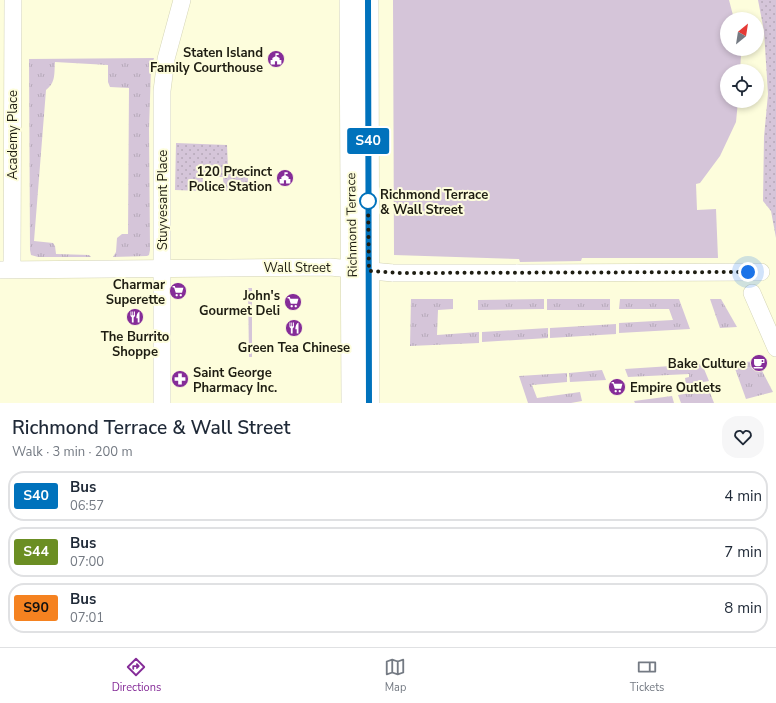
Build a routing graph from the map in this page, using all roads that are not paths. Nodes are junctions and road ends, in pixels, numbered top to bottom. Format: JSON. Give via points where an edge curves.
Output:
{"nodes":[{"id":1,"x":13,"y":0,"type":"edge"},
{"id":2,"x":182,"y":0,"type":"edge"},
{"id":3,"x":350,"y":0,"type":"edge"},
{"id":4,"x":368,"y":0,"type":"edge"},
{"id":5,"x":162,"y":268,"type":"junction"},
{"id":6,"x":6,"y":270,"type":"edge"},
{"id":7,"x":360,"y":270,"type":"junction"},
{"id":8,"x":761,"y":272,"type":"dead end"},
{"id":9,"x":752,"y":293,"type":"dead end"},
{"id":10,"x":776,"y":348,"type":"edge"},
{"id":11,"x":162,"y":403,"type":"edge"},
{"id":12,"x":352,"y":403,"type":"edge"},
{"id":13,"x":369,"y":403,"type":"edge"}],
"edges":[{"from":1,"to":6,"type":"street","name":"Academy Place"},
{"from":2,"to":5,"type":"street","name":"Stuyvesant Place","via":[[162,82]]},
{"from":3,"to":7,"type":"main road","name":"Richmond Terrace"},
{"from":4,"to":7,"type":"main road","name":"Richmond Terrace"},
{"from":5,"to":6,"type":"street","name":"Wall Street"},
{"from":5,"to":7,"type":"street","name":"Wall Street","via":[[330,267]]},
{"from":5,"to":11,"type":"street","name":"Stuyvesant Place"},
{"from":7,"to":8,"type":"street","name":"Wall Street","bridge":true,"via":[[393,273]]},
{"from":7,"to":12,"type":"main road","name":"Richmond Terrace"},
{"from":7,"to":13,"type":"main road","name":"Richmond Terrace"},
{"from":9,"to":10,"type":"street"}]}
